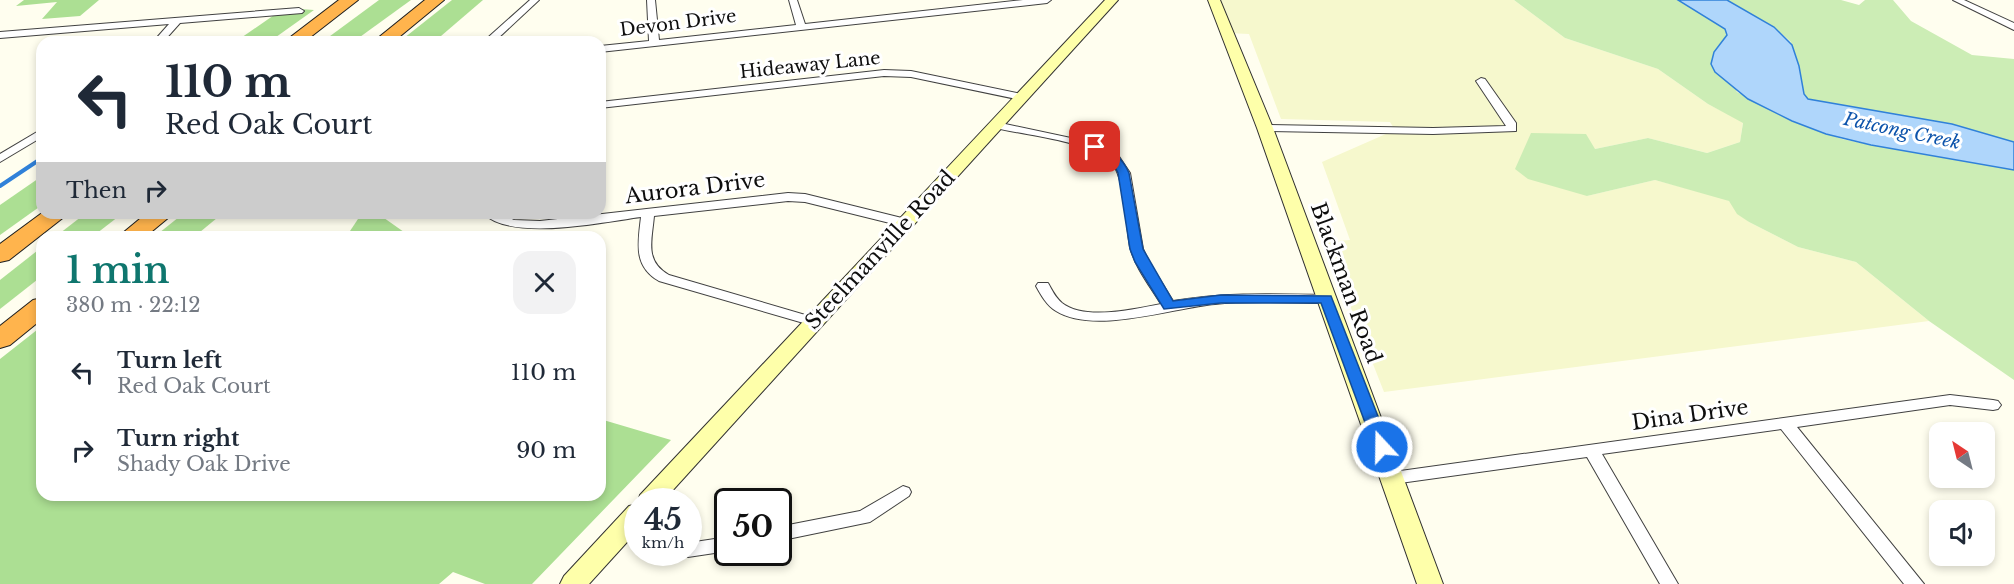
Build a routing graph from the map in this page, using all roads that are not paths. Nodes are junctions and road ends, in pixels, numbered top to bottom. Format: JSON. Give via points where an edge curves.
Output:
{"nodes":[{"id":1,"x":350,"y":0,"type":"edge"},
{"id":2,"x":436,"y":0,"type":"edge"},
{"id":3,"x":535,"y":0,"type":"edge"},
{"id":4,"x":651,"y":0,"type":"edge"},
{"id":5,"x":793,"y":0,"type":"edge"},
{"id":6,"x":1047,"y":0,"type":"edge"},
{"id":7,"x":1111,"y":0,"type":"edge"},
{"id":8,"x":1214,"y":0,"type":"edge"},
{"id":9,"x":1957,"y":0,"type":"edge"},
{"id":10,"x":299,"y":11,"type":"dead end"},
{"id":11,"x":176,"y":22,"type":"junction"},
{"id":12,"x":801,"y":26,"type":"junction"},
{"id":13,"x":2014,"y":27,"type":"edge"},
{"id":14,"x":0,"y":35,"type":"edge"},
{"id":15,"x":163,"y":36,"type":"edge"},
{"id":16,"x":300,"y":36,"type":"edge"},
{"id":17,"x":390,"y":36,"type":"edge"},
{"id":18,"x":495,"y":36,"type":"edge"},
{"id":19,"x":654,"y":43,"type":"junction"},
{"id":20,"x":606,"y":48,"type":"edge"},
{"id":21,"x":1482,"y":81,"type":"dead end"},
{"id":22,"x":1022,"y":97,"type":"junction"},
{"id":23,"x":606,"y":104,"type":"edge"},
{"id":24,"x":996,"y":125,"type":"junction"},
{"id":25,"x":1265,"y":128,"type":"junction"},
{"id":26,"x":36,"y":136,"type":"edge"},
{"id":27,"x":0,"y":159,"type":"edge"},
{"id":28,"x":648,"y":214,"type":"junction"},
{"id":29,"x":606,"y":218,"type":"edge"},
{"id":30,"x":49,"y":219,"type":"edge"},
{"id":31,"x":154,"y":219,"type":"edge"},
{"id":32,"x":502,"y":219,"type":"edge"},
{"id":33,"x":599,"y":219,"type":"edge"},
{"id":34,"x":906,"y":224,"type":"junction"},
{"id":35,"x":138,"y":231,"type":"edge"},
{"id":36,"x":0,"y":255,"type":"edge"},
{"id":37,"x":1043,"y":286,"type":"dead end"},
{"id":38,"x":1326,"y":299,"type":"junction"},
{"id":39,"x":1169,"y":306,"type":"junction"},
{"id":40,"x":36,"y":311,"type":"edge"},
{"id":41,"x":814,"y":322,"type":"junction"},
{"id":42,"x":0,"y":339,"type":"edge"},
{"id":43,"x":1993,"y":405,"type":"dead end"},
{"id":44,"x":1785,"y":423,"type":"junction"},
{"id":45,"x":1592,"y":451,"type":"junction"},
{"id":46,"x":1393,"y":478,"type":"junction"},
{"id":47,"x":661,"y":488,"type":"edge"},
{"id":48,"x":903,"y":492,"type":"dead end"},
{"id":49,"x":792,"y":531,"type":"edge"},
{"id":50,"x":624,"y":535,"type":"edge"},
{"id":51,"x":573,"y":584,"type":"edge"},
{"id":52,"x":1430,"y":584,"type":"edge"},
{"id":53,"x":1670,"y":584,"type":"edge"},
{"id":54,"x":1915,"y":584,"type":"edge"}],
"edges":[{"from":1,"to":16,"type":"highway"},
{"from":2,"to":17,"type":"highway"},
{"from":3,"to":18,"type":"street"},
{"from":4,"to":19,"type":"street"},
{"from":5,"to":12,"type":"street"},
{"from":6,"to":12,"type":"street","name":"Devon Drive","via":[[923,9]]},
{"from":7,"to":22,"type":"main road","name":"Steelmanville Road"},
{"from":8,"to":25,"type":"main road","name":"Blackman Road"},
{"from":9,"to":13,"type":"street"},
{"from":10,"to":11,"type":"street"},
{"from":11,"to":14,"type":"street"},
{"from":11,"to":15,"type":"street"},
{"from":12,"to":19,"type":"street","name":"Devon Drive"},
{"from":19,"to":20,"type":"street","name":"Devon Drive"},
{"from":21,"to":25,"type":"street","via":[[1512,129]]},
{"from":22,"to":23,"type":"street","name":"Hideaway Lane","via":[[911,74],[884,73]]},
{"from":22,"to":24,"type":"main road","name":"Steelmanville Road"},
{"from":24,"to":34,"type":"main road","name":"Steelmanville Road"},
{"from":24,"to":39,"type":"street","via":[[1081,143],[1114,157],[1124,173],[1137,249]]},
{"from":25,"to":38,"type":"main road","name":"Blackman Road"},
{"from":26,"to":27,"type":"street"},
{"from":28,"to":29,"type":"street","name":"Aurora Drive"},
{"from":28,"to":34,"type":"street","name":"Aurora Drive","via":[[797,197]]},
{"from":28,"to":41,"type":"street","via":[[645,259],[654,273]]},
{"from":30,"to":36,"type":"highway"},
{"from":31,"to":35,"type":"highway"},
{"from":32,"to":33,"type":"street","name":"Aurora Drive","via":[[512,224],[540,225]]},
{"from":34,"to":41,"type":"main road","name":"Steelmanville Road"},
{"from":37,"to":39,"type":"street","via":[[1055,306],[1084,316],[1119,315]]},
{"from":38,"to":39,"type":"street","via":[[1221,299]]},
{"from":38,"to":46,"type":"main road","name":"Blackman Road"},
{"from":40,"to":42,"type":"highway"},
{"from":41,"to":47,"type":"main road","name":"Steelmanville Road"},
{"from":43,"to":44,"type":"street","name":"Dina Drive","via":[[1950,400]]},
{"from":44,"to":45,"type":"street","name":"Dina Drive"},
{"from":44,"to":54,"type":"street"},
{"from":45,"to":46,"type":"street","name":"Dina Drive"},
{"from":45,"to":53,"type":"street"},
{"from":46,"to":52,"type":"main road","name":"Blackman Road"},
{"from":48,"to":49,"type":"street","via":[[864,518]]},
{"from":50,"to":51,"type":"main road"}]}
